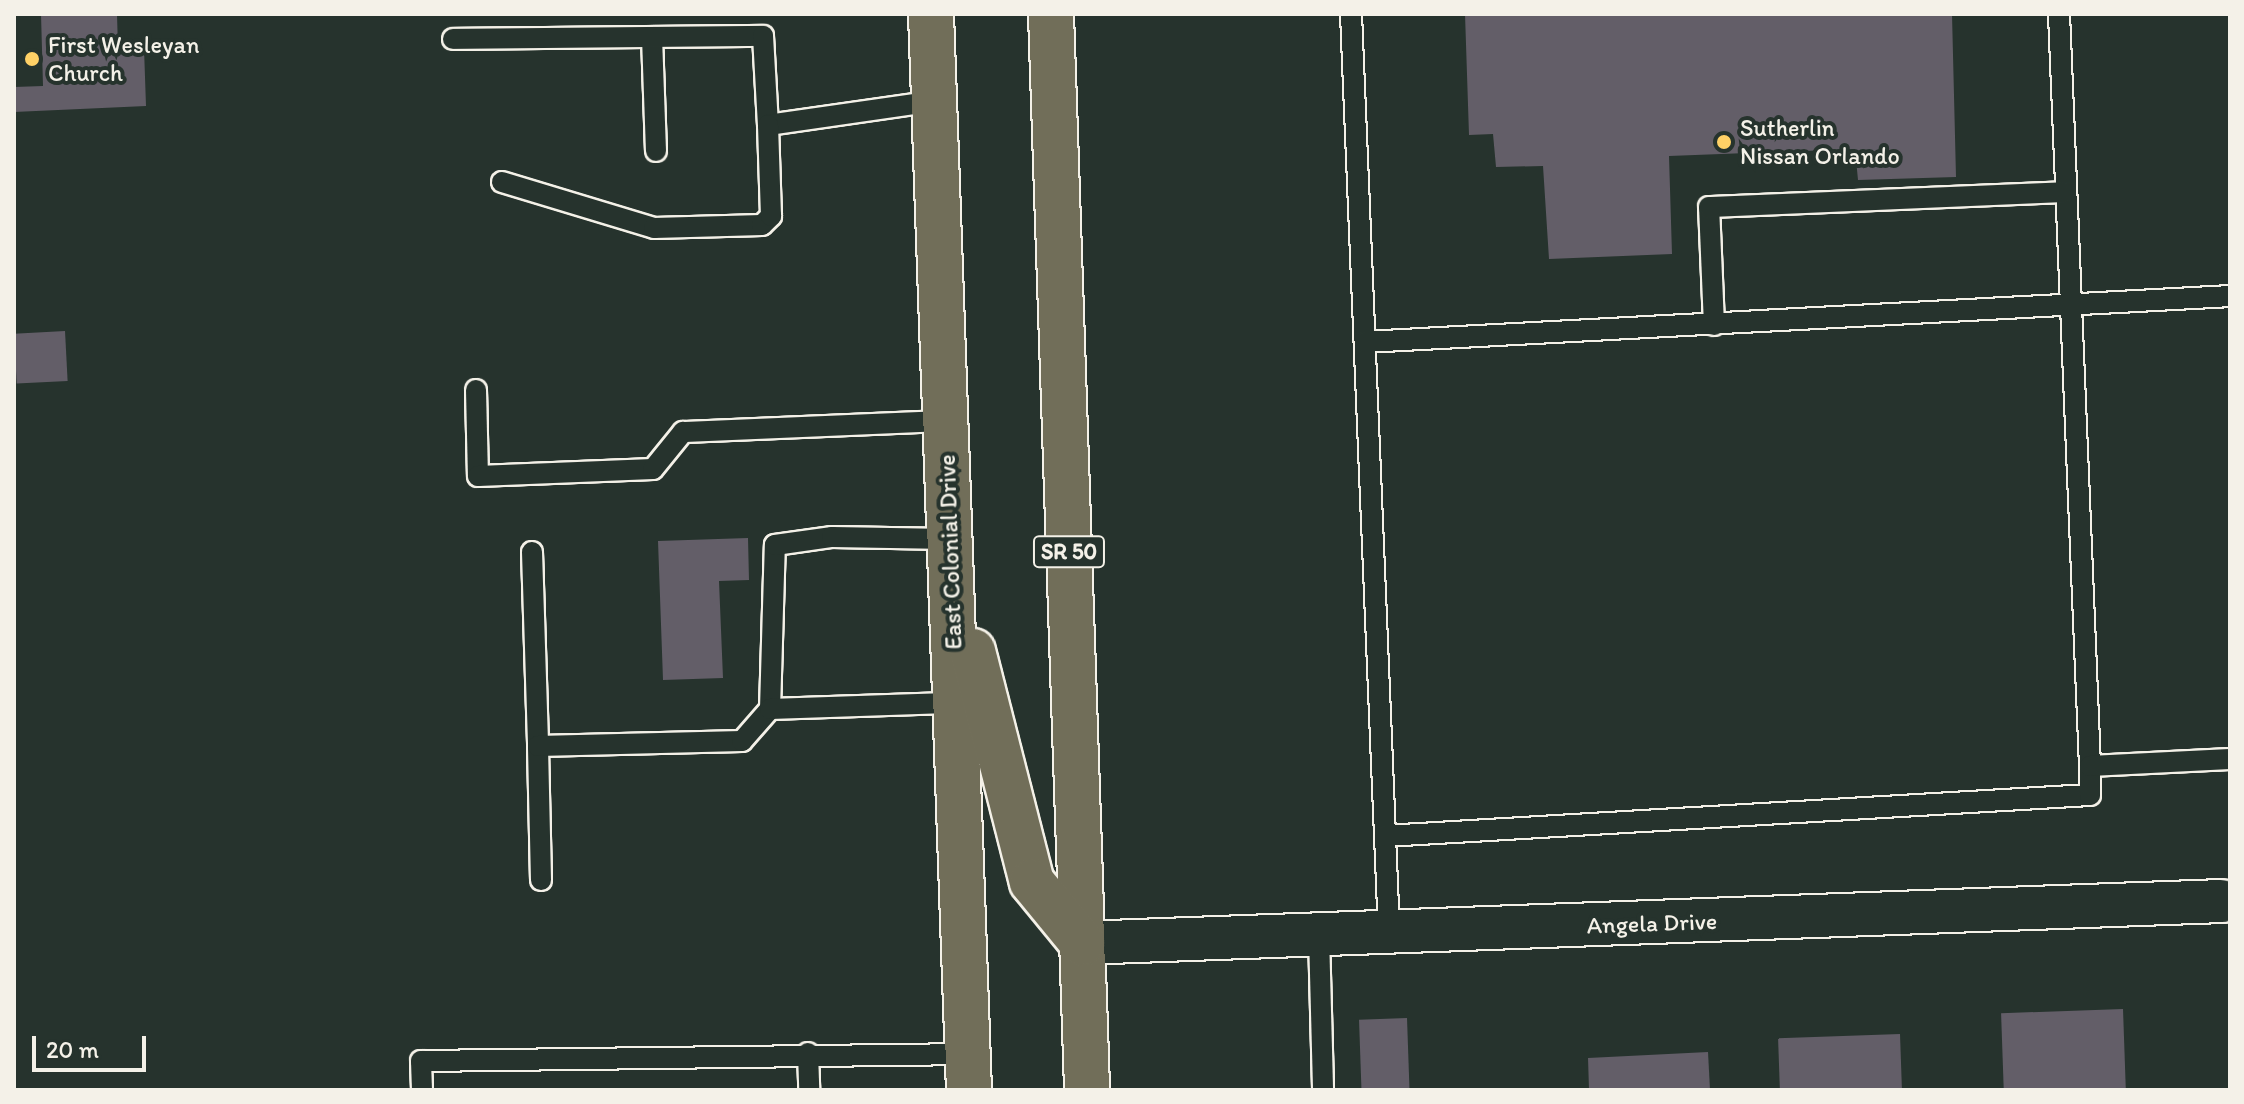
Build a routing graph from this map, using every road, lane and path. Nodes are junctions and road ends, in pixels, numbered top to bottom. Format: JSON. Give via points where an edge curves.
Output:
{"nodes":[{"id":1,"x":931,"y":14,"type":"edge"},
{"id":2,"x":1051,"y":14,"type":"edge"},
{"id":3,"x":1351,"y":14,"type":"edge"},
{"id":4,"x":2059,"y":14,"type":"edge"},
{"id":5,"x":652,"y":37,"type":"junction"},
{"id":6,"x":453,"y":39,"type":"dead end"},
{"id":7,"x":934,"y":101,"type":"junction"},
{"id":8,"x":768,"y":125,"type":"junction"},
{"id":9,"x":656,"y":151,"type":"dead end"},
{"id":10,"x":502,"y":182,"type":"dead end"},
{"id":11,"x":2066,"y":192,"type":"junction"},
{"id":12,"x":2230,"y":296,"type":"edge"},
{"id":13,"x":2071,"y":307,"type":"junction"},
{"id":14,"x":1714,"y":325,"type":"junction"},
{"id":15,"x":1365,"y":342,"type":"junction"},
{"id":16,"x":476,"y":390,"type":"dead end"},
{"id":17,"x":945,"y":421,"type":"junction"},
{"id":18,"x":949,"y":539,"type":"junction"},
{"id":19,"x":532,"y":552,"type":"dead end"},
{"id":20,"x":955,"y":703,"type":"junction"},
{"id":21,"x":770,"y":709,"type":"junction"},
{"id":22,"x":538,"y":746,"type":"junction"},
{"id":23,"x":2230,"y":759,"type":"edge"},
{"id":24,"x":2090,"y":766,"type":"junction"},
{"id":25,"x":1385,"y":836,"type":"junction"},
{"id":26,"x":541,"y":880,"type":"dead end"},
{"id":27,"x":2221,"y":901,"type":"dead end"},
{"id":28,"x":1389,"y":933,"type":"junction"},
{"id":29,"x":1319,"y":935,"type":"junction"},
{"id":30,"x":1082,"y":943,"type":"junction"},
{"id":31,"x":808,"y":1053,"type":"junction"},
{"id":32,"x":968,"y":1072,"type":"edge"},
{"id":33,"x":422,"y":1090,"type":"edge"},
{"id":34,"x":809,"y":1090,"type":"edge"},
{"id":35,"x":998,"y":1090,"type":"edge"},
{"id":36,"x":1087,"y":1090,"type":"edge"},
{"id":37,"x":1323,"y":1090,"type":"edge"}],
"edges":[{"from":1,"to":7,"type":"highway","name":"East Colonial Drive"},
{"from":2,"to":30,"type":"highway","number":"SR 50"},
{"from":3,"to":15,"type":"lane"},
{"from":4,"to":11,"type":"lane"},
{"from":5,"to":6,"type":"lane"},
{"from":5,"to":8,"type":"lane","via":[[763,36]]},
{"from":5,"to":9,"type":"lane"},
{"from":7,"to":8,"type":"lane"},
{"from":7,"to":17,"type":"highway","name":"East Colonial Drive"},
{"from":8,"to":10,"type":"lane","via":[[771,216],[762,225],[654,228]]},
{"from":11,"to":13,"type":"lane"},
{"from":11,"to":14,"type":"lane","via":[[1709,207]]},
{"from":12,"to":13,"type":"lane"},
{"from":13,"to":14,"type":"lane"},
{"from":13,"to":24,"type":"lane"},
{"from":14,"to":15,"type":"lane"},
{"from":15,"to":25,"type":"lane"},
{"from":16,"to":17,"type":"lane","via":[[478,476],[653,469],[683,432]]},
{"from":17,"to":18,"type":"highway","name":"East Colonial Drive"},
{"from":18,"to":20,"type":"highway","name":"East Colonial Drive"},
{"from":18,"to":21,"type":"lane","via":[[832,537],[775,545]]},
{"from":18,"to":30,"type":"highway","via":[[1032,882]]},
{"from":19,"to":22,"type":"lane"},
{"from":20,"to":21,"type":"lane"},
{"from":20,"to":32,"type":"highway","name":"East Colonial Drive"},
{"from":21,"to":22,"type":"lane","via":[[742,741]]},
{"from":22,"to":26,"type":"lane"},
{"from":23,"to":24,"type":"lane"},
{"from":24,"to":25,"type":"lane","via":[[2090,795]]},
{"from":25,"to":28,"type":"lane"},
{"from":27,"to":28,"type":"street","name":"Angela Drive"},
{"from":28,"to":29,"type":"street","name":"Angela Drive"},
{"from":29,"to":30,"type":"street","name":"Angela Drive"},
{"from":29,"to":37,"type":"lane"},
{"from":30,"to":36,"type":"highway","number":"SR 50"},
{"from":31,"to":32,"type":"lane"},
{"from":31,"to":33,"type":"lane","via":[[421,1061]]},
{"from":31,"to":34,"type":"lane"},
{"from":32,"to":35,"type":"highway"}]}
